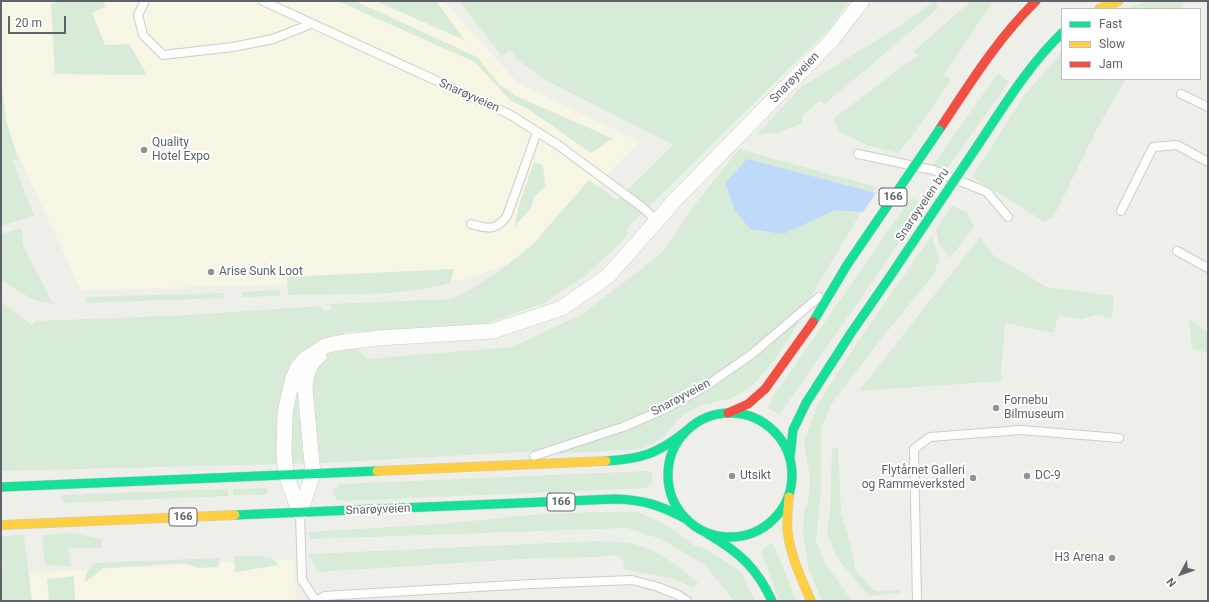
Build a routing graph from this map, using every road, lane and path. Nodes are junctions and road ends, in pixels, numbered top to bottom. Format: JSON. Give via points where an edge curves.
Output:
{"nodes":[{"id":1,"x":145,"y":1,"type":"edge"},
{"id":2,"x":263,"y":1,"type":"edge"},
{"id":3,"x":862,"y":1,"type":"edge"},
{"id":4,"x":1036,"y":1,"type":"edge"},
{"id":5,"x":1119,"y":1,"type":"edge"},
{"id":6,"x":1102,"y":8,"type":"edge"},
{"id":7,"x":311,"y":24,"type":"junction"},
{"id":8,"x":1061,"y":34,"type":"edge"},
{"id":9,"x":1181,"y":94,"type":"dead end"},
{"id":10,"x":1208,"y":107,"type":"edge"},
{"id":11,"x":537,"y":132,"type":"junction"},
{"id":12,"x":858,"y":154,"type":"dead end"},
{"id":13,"x":1208,"y":162,"type":"edge"},
{"id":14,"x":1121,"y":211,"type":"dead end"},
{"id":15,"x":1008,"y":217,"type":"dead end"},
{"id":16,"x":657,"y":221,"type":"junction"},
{"id":17,"x":471,"y":224,"type":"dead end"},
{"id":18,"x":1177,"y":251,"type":"dead end"},
{"id":19,"x":1208,"y":268,"type":"edge"},
{"id":20,"x":834,"y":285,"type":"junction"},
{"id":21,"x":354,"y":340,"type":"junction"},
{"id":22,"x":728,"y":413,"type":"junction"},
{"id":23,"x":685,"y":432,"type":"junction"},
{"id":24,"x":1118,"y":438,"type":"dead end"},
{"id":25,"x":790,"y":457,"type":"junction"},
{"id":26,"x":503,"y":466,"type":"junction"},
{"id":27,"x":312,"y":474,"type":"junction"},
{"id":28,"x":286,"y":475,"type":"junction"},
{"id":29,"x":1,"y":487,"type":"edge"},
{"id":30,"x":789,"y":497,"type":"junction"},
{"id":31,"x":300,"y":513,"type":"junction"},
{"id":32,"x":686,"y":519,"type":"junction"},
{"id":33,"x":1,"y":525,"type":"edge"},
{"id":34,"x":708,"y":534,"type":"junction"},
{"id":35,"x":316,"y":601,"type":"edge"},
{"id":36,"x":686,"y":601,"type":"edge"},
{"id":37,"x":772,"y":601,"type":"edge"},
{"id":38,"x":811,"y":601,"type":"edge"},
{"id":39,"x":917,"y":601,"type":"edge"}],
"edges":[{"from":1,"to":7,"type":"lane","via":[[138,15],[143,35],[163,55],[233,47],[273,39]]},
{"from":2,"to":7,"type":"lane","name":"Snarøyveien"},
{"from":3,"to":16,"type":"street","name":"Snarøyveien","via":[[832,40]]},
{"from":4,"to":20,"type":"main road","name":"Snarøyveien","number":"166","bridge":true,"via":[[999,42]]},
{"from":5,"to":6,"type":"main road"},
{"from":7,"to":11,"type":"lane","name":"Snarøyveien","via":[[509,114]]},
{"from":8,"to":25,"type":"main road","name":"Snarøyveien bru","number":"166","bridge":true,"via":[[1032,66],[843,345],[806,403],[793,430]]},
{"from":9,"to":10,"type":"lane"},
{"from":11,"to":16,"type":"lane","name":"Snarøyveien","via":[[642,207]]},
{"from":11,"to":17,"type":"lane","via":[[507,216],[502,222],[490,228]]},
{"from":12,"to":15,"type":"lane","via":[[932,170],[988,192]]},
{"from":13,"to":14,"type":"lane","via":[[1177,145],[1153,147]]},
{"from":16,"to":21,"type":"street","name":"Snarøyveien","via":[[608,276],[562,308],[493,331]]},
{"from":18,"to":19,"type":"lane"},
{"from":20,"to":22,"type":"main road","name":"Snarøyveien","number":"166","via":[[811,326],[764,389],[747,405]]},
{"from":20,"to":26,"type":"lane","name":"Snarøyveien","via":[[752,354],[706,386],[665,409],[623,427]]},
{"from":21,"to":27,"type":"street","via":[[316,358],[306,375]]},
{"from":21,"to":28,"type":"street","via":[[325,346],[305,359],[298,367],[290,386],[286,413]]},
{"from":22,"to":23,"type":"main road","number":"166","via":[[705,418]]},
{"from":22,"to":25,"type":"main road","number":"166","via":[[760,420],[783,442]]},
{"from":23,"to":26,"type":"main road","name":"Snarøyveien","number":"166","via":[[662,449],[640,458]]},
{"from":23,"to":32,"type":"main road","number":"166","via":[[671,455],[668,482],[677,509]]},
{"from":24,"to":39,"type":"lane","via":[[1021,430],[930,437],[914,449]]},
{"from":25,"to":30,"type":"main road","number":"166","via":[[792,484]]},
{"from":26,"to":27,"type":"main road","name":"Snarøyveien","number":"166"},
{"from":27,"to":28,"type":"main road","name":"Snarøyveien","number":"166"},
{"from":27,"to":31,"type":"street"},
{"from":28,"to":29,"type":"main road","name":"Snarøyveien","number":"166"},
{"from":28,"to":31,"type":"street"},
{"from":30,"to":34,"type":"main road","number":"166","via":[[774,520],[750,535],[722,538]]},
{"from":30,"to":38,"type":"main road","via":[[790,543]]},
{"from":31,"to":32,"type":"main road","name":"Snarøyveien","number":"166","via":[[636,500],[660,505]]},
{"from":31,"to":33,"type":"main road","name":"Snarøyveien","number":"166"},
{"from":31,"to":35,"type":"lane","via":[[302,580]]},
{"from":32,"to":34,"type":"main road","number":"166"},
{"from":34,"to":37,"type":"main road","via":[[744,558],[755,570]]},
{"from":35,"to":36,"type":"lane","via":[[325,596],[340,595],[632,580],[678,595]]}]}
